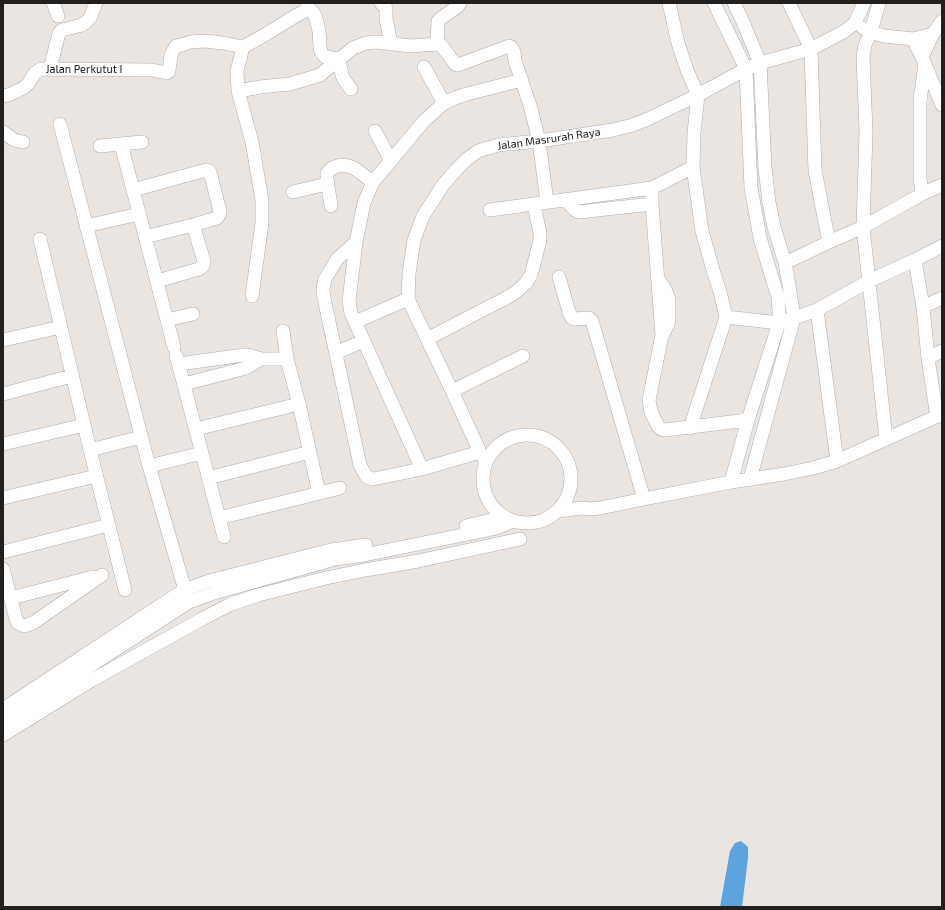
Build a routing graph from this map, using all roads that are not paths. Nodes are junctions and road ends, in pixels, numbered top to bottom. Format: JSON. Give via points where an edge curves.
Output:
{"nodes":[{"id":1,"x":53,"y":3,"type":"edge"},
{"id":2,"x":96,"y":3,"type":"edge"},
{"id":3,"x":381,"y":3,"type":"edge"},
{"id":4,"x":460,"y":3,"type":"edge"},
{"id":5,"x":669,"y":3,"type":"edge"},
{"id":6,"x":714,"y":3,"type":"edge"},
{"id":7,"x":734,"y":3,"type":"edge"},
{"id":8,"x":864,"y":3,"type":"edge"},
{"id":9,"x":879,"y":3,"type":"edge"},
{"id":10,"x":792,"y":4,"type":"edge"},
{"id":11,"x":307,"y":5,"type":"edge"},
{"id":12,"x":58,"y":16,"type":"dead end"},
{"id":13,"x":942,"y":21,"type":"edge"},
{"id":14,"x":855,"y":23,"type":"junction"},
{"id":15,"x":871,"y":32,"type":"junction"},
{"id":16,"x":933,"y":34,"type":"junction"},
{"id":17,"x":913,"y":39,"type":"junction"},
{"id":18,"x":391,"y":44,"type":"junction"},
{"id":19,"x":437,"y":44,"type":"junction"},
{"id":20,"x":243,"y":47,"type":"junction"},
{"id":21,"x":811,"y":49,"type":"junction"},
{"id":22,"x":339,"y":59,"type":"junction"},
{"id":23,"x":924,"y":61,"type":"junction"},
{"id":24,"x":760,"y":63,"type":"junction"},
{"id":25,"x":424,"y":67,"type":"dead end"},
{"id":26,"x":50,"y":69,"type":"junction"},
{"id":27,"x":746,"y":69,"type":"junction"},
{"id":28,"x":522,"y":80,"type":"junction"},
{"id":29,"x":351,"y":88,"type":"dead end"},
{"id":30,"x":238,"y":91,"type":"junction"},
{"id":31,"x":698,"y":95,"type":"junction"},
{"id":32,"x":3,"y":96,"type":"edge"},
{"id":33,"x":444,"y":103,"type":"junction"},
{"id":34,"x":942,"y":105,"type":"edge"},
{"id":35,"x":60,"y":124,"type":"dead end"},
{"id":36,"x":375,"y":131,"type":"dead end"},
{"id":37,"x":3,"y":132,"type":"edge"},
{"id":38,"x":539,"y":141,"type":"junction"},
{"id":39,"x":23,"y":142,"type":"dead end"},
{"id":40,"x":142,"y":142,"type":"dead end"},
{"id":41,"x":121,"y":144,"type":"junction"},
{"id":42,"x":100,"y":146,"type":"dead end"},
{"id":43,"x":390,"y":161,"type":"junction"},
{"id":44,"x":693,"y":167,"type":"junction"},
{"id":45,"x":373,"y":182,"type":"junction"},
{"id":46,"x":327,"y":184,"type":"junction"},
{"id":47,"x":942,"y":185,"type":"edge"},
{"id":48,"x":652,"y":188,"type":"junction"},
{"id":49,"x":133,"y":190,"type":"junction"},
{"id":50,"x":293,"y":192,"type":"dead end"},
{"id":51,"x":922,"y":194,"type":"junction"},
{"id":52,"x":567,"y":200,"type":"junction"},
{"id":53,"x":547,"y":202,"type":"junction"},
{"id":54,"x":652,"y":204,"type":"junction"},
{"id":55,"x":534,"y":205,"type":"junction"},
{"id":56,"x":331,"y":206,"type":"dead end"},
{"id":57,"x":490,"y":210,"type":"dead end"},
{"id":58,"x":139,"y":214,"type":"junction"},
{"id":59,"x":192,"y":225,"type":"junction"},
{"id":60,"x":86,"y":226,"type":"junction"},
{"id":61,"x":863,"y":227,"type":"junction"},
{"id":62,"x":145,"y":237,"type":"junction"},
{"id":63,"x":40,"y":239,"type":"dead end"},
{"id":64,"x":356,"y":242,"type":"junction"},
{"id":65,"x":828,"y":242,"type":"junction"},
{"id":66,"x":942,"y":246,"type":"edge"},
{"id":67,"x":915,"y":260,"type":"junction"},
{"id":68,"x":785,"y":263,"type":"junction"},
{"id":69,"x":559,"y":277,"type":"dead end"},
{"id":70,"x":157,"y":281,"type":"junction"},
{"id":71,"x":869,"y":281,"type":"junction"},
{"id":72,"x":252,"y":296,"type":"dead end"},
{"id":73,"x":942,"y":298,"type":"edge"},
{"id":74,"x":408,"y":299,"type":"junction"},
{"id":75,"x":923,"y":307,"type":"junction"},
{"id":76,"x":817,"y":310,"type":"junction"},
{"id":77,"x":193,"y":314,"type":"dead end"},
{"id":78,"x":726,"y":317,"type":"junction"},
{"id":79,"x":794,"y":318,"type":"junction"},
{"id":80,"x":167,"y":320,"type":"junction"},
{"id":81,"x":355,"y":322,"type":"junction"},
{"id":82,"x":779,"y":323,"type":"junction"},
{"id":83,"x":61,"y":326,"type":"junction"},
{"id":84,"x":282,"y":331,"type":"dead end"},
{"id":85,"x":427,"y":339,"type":"junction"},
{"id":86,"x":3,"y":340,"type":"edge"},
{"id":87,"x":363,"y":341,"type":"junction"},
{"id":88,"x":942,"y":351,"type":"edge"},
{"id":89,"x":336,"y":353,"type":"junction"},
{"id":90,"x":176,"y":355,"type":"junction"},
{"id":91,"x":522,"y":356,"type":"dead end"},
{"id":92,"x":928,"y":358,"type":"junction"},
{"id":93,"x":261,"y":359,"type":"junction"},
{"id":94,"x":287,"y":359,"type":"junction"},
{"id":95,"x":72,"y":376,"type":"junction"},
{"id":96,"x":184,"y":384,"type":"junction"},
{"id":97,"x":452,"y":391,"type":"junction"},
{"id":98,"x":3,"y":394,"type":"edge"},
{"id":99,"x":299,"y":404,"type":"junction"},
{"id":100,"x":939,"y":416,"type":"edge"},
{"id":101,"x":748,"y":420,"type":"junction"},
{"id":102,"x":84,"y":425,"type":"junction"},
{"id":103,"x":690,"y":428,"type":"junction"},
{"id":104,"x":196,"y":429,"type":"junction"},
{"id":105,"x":141,"y":438,"type":"junction"},
{"id":106,"x":886,"y":439,"type":"junction"},
{"id":107,"x":3,"y":444,"type":"edge"},
{"id":108,"x":90,"y":450,"type":"junction"},
{"id":109,"x":310,"y":452,"type":"junction"},
{"id":110,"x":202,"y":453,"type":"junction"},
{"id":111,"x":483,"y":457,"type":"junction"},
{"id":112,"x":837,"y":461,"type":"junction"},
{"id":113,"x":149,"y":466,"type":"junction"},
{"id":114,"x":422,"y":469,"type":"junction"},
{"id":115,"x":96,"y":476,"type":"junction"},
{"id":116,"x":208,"y":478,"type":"junction"},
{"id":117,"x":750,"y":479,"type":"junction"},
{"id":118,"x":731,"y":482,"type":"junction"},
{"id":119,"x":571,"y":486,"type":"junction"},
{"id":120,"x":340,"y":488,"type":"dead end"},
{"id":121,"x":319,"y":493,"type":"junction"},
{"id":122,"x":3,"y":498,"type":"edge"},
{"id":123,"x":644,"y":498,"type":"junction"},
{"id":124,"x":582,"y":508,"type":"junction"},
{"id":125,"x":558,"y":511,"type":"junction"},
{"id":126,"x":219,"y":518,"type":"junction"},
{"id":127,"x":507,"y":518,"type":"junction"},
{"id":128,"x":109,"y":525,"type":"junction"},
{"id":129,"x":224,"y":537,"type":"dead end"},
{"id":130,"x":520,"y":538,"type":"dead end"},
{"id":131,"x":3,"y":552,"type":"edge"},
{"id":132,"x":3,"y":569,"type":"edge"},
{"id":133,"x":120,"y":570,"type":"junction"},
{"id":134,"x":102,"y":575,"type":"junction"},
{"id":135,"x":125,"y":590,"type":"dead end"},
{"id":136,"x":186,"y":596,"type":"junction"},
{"id":137,"x":11,"y":598,"type":"junction"},
{"id":138,"x":51,"y":685,"type":"junction"},
{"id":139,"x":3,"y":709,"type":"edge"},
{"id":140,"x":3,"y":722,"type":"edge"},
{"id":141,"x":3,"y":735,"type":"edge"}],
"edges":[{"from":1,"to":12,"type":"street"},
{"from":2,"to":26,"type":"street","via":[[86,22],[59,33]]},
{"from":3,"to":18,"type":"street","via":[[386,8]]},
{"from":4,"to":19,"type":"street","via":[[438,21]]},
{"from":5,"to":31,"type":"street","via":[[678,43]]},
{"from":6,"to":27,"type":"street"},
{"from":7,"to":24,"type":"street"},
{"from":8,"to":14,"type":"street"},
{"from":9,"to":15,"type":"street"},
{"from":10,"to":21,"type":"street"},
{"from":11,"to":20,"type":"street","via":[[305,11]]},
{"from":11,"to":22,"type":"street","via":[[316,18],[321,52],[325,57]]},
{"from":13,"to":16,"type":"street"},
{"from":14,"to":15,"type":"street"},
{"from":14,"to":21,"type":"street","name":"Jalan Masrurah Raya"},
{"from":15,"to":17,"type":"street"},
{"from":15,"to":61,"type":"street","via":[[865,44],[864,56],[866,132]]},
{"from":16,"to":17,"type":"street"},
{"from":16,"to":23,"type":"street"},
{"from":17,"to":23,"type":"street"},
{"from":18,"to":19,"type":"street"},
{"from":18,"to":22,"type":"street","via":[[366,43],[353,48]]},
{"from":19,"to":28,"type":"street","via":[[441,45],[458,65],[507,47],[513,50]]},
{"from":20,"to":26,"type":"street","name":"Jalan Perkutut I","via":[[205,41],[176,46],[168,72],[164,73],[152,70]]},
{"from":20,"to":30,"type":"street","via":[[237,71]]},
{"from":21,"to":24,"type":"street","name":"Jalan Masrurah Raya"},
{"from":21,"to":65,"type":"street","via":[[815,170]]},
{"from":22,"to":29,"type":"street","via":[[342,75]]},
{"from":22,"to":30,"type":"street","via":[[320,75],[290,84],[260,86]]},
{"from":23,"to":34,"type":"street"},
{"from":23,"to":51,"type":"street","via":[[920,100]]},
{"from":24,"to":27,"type":"street","name":"Jalan Masrurah Raya"},
{"from":24,"to":68,"type":"street","via":[[764,168],[774,227]]},
{"from":25,"to":33,"type":"street"},
{"from":26,"to":32,"type":"street","name":"Jalan Perkutut I","via":[[37,71],[23,88]]},
{"from":27,"to":31,"type":"street","name":"Jalan Masrurah Raya"},
{"from":27,"to":82,"type":"street","via":[[751,188],[760,238],[778,297]]},
{"from":28,"to":33,"type":"street","via":[[467,94]]},
{"from":28,"to":38,"type":"street"},
{"from":30,"to":72,"type":"street","via":[[252,142],[262,200],[262,223]]},
{"from":31,"to":38,"type":"street","name":"Jalan Masrurah Raya","via":[[633,125]]},
{"from":31,"to":44,"type":"street"},
{"from":33,"to":43,"type":"street","via":[[424,121]]},
{"from":35,"to":60,"type":"street"},
{"from":36,"to":43,"type":"street"},
{"from":37,"to":39,"type":"street","via":[[14,140]]},
{"from":38,"to":53,"type":"street"},
{"from":38,"to":74,"type":"street","name":"Jalan Masrurah Raya","via":[[498,145],[478,151],[443,185],[423,216],[414,240]]},
{"from":40,"to":41,"type":"street"},
{"from":41,"to":42,"type":"street"},
{"from":41,"to":49,"type":"street"},
{"from":43,"to":45,"type":"street"},
{"from":44,"to":48,"type":"street"},
{"from":44,"to":78,"type":"street","via":[[702,231]]},
{"from":45,"to":46,"type":"street","via":[[354,168],[341,165],[330,170]]},
{"from":45,"to":64,"type":"street","via":[[364,203]]},
{"from":46,"to":50,"type":"street"},
{"from":46,"to":56,"type":"street"},
{"from":47,"to":51,"type":"street"},
{"from":48,"to":52,"type":"street"},
{"from":48,"to":54,"type":"street"},
{"from":49,"to":58,"type":"street"},
{"from":49,"to":59,"type":"street","via":[[207,170],[210,172],[220,214],[217,218]]},
{"from":51,"to":61,"type":"street"},
{"from":52,"to":53,"type":"street"},
{"from":52,"to":54,"type":"street","via":[[574,210],[579,212]]},
{"from":53,"to":55,"type":"street"},
{"from":54,"to":103,"type":"street","via":[[656,275],[669,300],[670,319],[662,335],[649,400],[651,412],[661,429]]},
{"from":55,"to":57,"type":"street"},
{"from":55,"to":85,"type":"street","via":[[540,240],[531,275],[526,283],[508,297]]},
{"from":58,"to":60,"type":"street"},
{"from":58,"to":62,"type":"street"},
{"from":59,"to":62,"type":"street"},
{"from":59,"to":70,"type":"street","via":[[204,261],[203,266]]},
{"from":60,"to":105,"type":"street"},
{"from":61,"to":65,"type":"street"},
{"from":61,"to":71,"type":"street"},
{"from":62,"to":70,"type":"street"},
{"from":63,"to":83,"type":"street"},
{"from":64,"to":81,"type":"street","via":[[349,305]]},
{"from":64,"to":89,"type":"street","via":[[337,259],[325,279],[322,292]]},
{"from":65,"to":68,"type":"street"},
{"from":66,"to":67,"type":"street"},
{"from":67,"to":71,"type":"street"},
{"from":67,"to":75,"type":"street"},
{"from":68,"to":79,"type":"street"},
{"from":69,"to":123,"type":"street","via":[[572,318],[589,318],[592,321]]},
{"from":70,"to":80,"type":"street"},
{"from":71,"to":76,"type":"street"},
{"from":71,"to":106,"type":"street"},
{"from":73,"to":75,"type":"street"},
{"from":74,"to":81,"type":"street"},
{"from":74,"to":85,"type":"street","name":"Jalan Masrurah Raya"},
{"from":75,"to":92,"type":"street"},
{"from":76,"to":79,"type":"street"},
{"from":76,"to":112,"type":"street"},
{"from":77,"to":80,"type":"street"},
{"from":78,"to":82,"type":"street"},
{"from":78,"to":103,"type":"street"},
{"from":79,"to":82,"type":"street"},
{"from":79,"to":117,"type":"street"},
{"from":80,"to":90,"type":"street"},
{"from":81,"to":87,"type":"street"},
{"from":82,"to":101,"type":"street"},
{"from":83,"to":86,"type":"street"},
{"from":83,"to":95,"type":"street"},
{"from":84,"to":94,"type":"street"},
{"from":85,"to":97,"type":"street","name":"Jalan Masrurah Raya"},
{"from":87,"to":89,"type":"street"},
{"from":87,"to":114,"type":"street"},
{"from":88,"to":92,"type":"street"},
{"from":89,"to":114,"type":"street","via":[[360,465],[364,473],[373,479]]},
{"from":90,"to":93,"type":"street","via":[[244,355]]},
{"from":90,"to":96,"type":"street"},
{"from":91,"to":97,"type":"street"},
{"from":92,"to":100,"type":"street"},
{"from":93,"to":94,"type":"street"},
{"from":93,"to":96,"type":"street","via":[[246,368]]},
{"from":94,"to":99,"type":"street"},
{"from":95,"to":98,"type":"street"},
{"from":95,"to":102,"type":"street"},
{"from":96,"to":104,"type":"street"},
{"from":97,"to":111,"type":"street","name":"Jalan Masrurah Raya"},
{"from":99,"to":104,"type":"street"},
{"from":99,"to":109,"type":"street"},
{"from":100,"to":106,"type":"street"},
{"from":101,"to":103,"type":"street"},
{"from":101,"to":118,"type":"street"},
{"from":102,"to":107,"type":"street"},
{"from":102,"to":108,"type":"street"},
{"from":104,"to":110,"type":"street"},
{"from":105,"to":108,"type":"street"},
{"from":105,"to":113,"type":"street"},
{"from":106,"to":112,"type":"street"},
{"from":108,"to":115,"type":"street"},
{"from":109,"to":116,"type":"street"},
{"from":109,"to":121,"type":"street"},
{"from":110,"to":113,"type":"street"},
{"from":110,"to":116,"type":"street"},
{"from":111,"to":114,"type":"street"},
{"from":111,"to":119,"type":"street","via":[[505,441],[518,436],[532,435],[546,439],[558,447],[566,458],[571,472]]},
{"from":111,"to":127,"type":"street","via":[[484,490],[489,502]]},
{"from":112,"to":117,"type":"street"},
{"from":113,"to":136,"type":"street"},
{"from":115,"to":122,"type":"street"},
{"from":115,"to":128,"type":"street"},
{"from":116,"to":126,"type":"street"},
{"from":117,"to":118,"type":"street"},
{"from":118,"to":123,"type":"street"},
{"from":119,"to":124,"type":"street"},
{"from":119,"to":125,"type":"street","via":[[566,500]]},
{"from":120,"to":121,"type":"street"},
{"from":121,"to":126,"type":"street"},
{"from":123,"to":124,"type":"street","via":[[600,508]]},
{"from":124,"to":125,"type":"street"},
{"from":125,"to":127,"type":"street","via":[[546,519],[532,523],[521,523]]},
{"from":126,"to":129,"type":"street"},
{"from":127,"to":136,"type":"street","via":[[502,526],[492,529],[364,555],[316,559],[214,593]]},
{"from":128,"to":131,"type":"street"},
{"from":128,"to":133,"type":"street"},
{"from":130,"to":141,"type":"street","via":[[326,578],[258,595],[230,605],[92,680]]},
{"from":132,"to":137,"type":"street"},
{"from":133,"to":134,"type":"street"},
{"from":133,"to":135,"type":"street"},
{"from":134,"to":137,"type":"street"},
{"from":134,"to":137,"type":"street","via":[[26,626],[17,621]]},
{"from":136,"to":138,"type":"street"},
{"from":138,"to":139,"type":"street"},
{"from":138,"to":140,"type":"street"}]}
